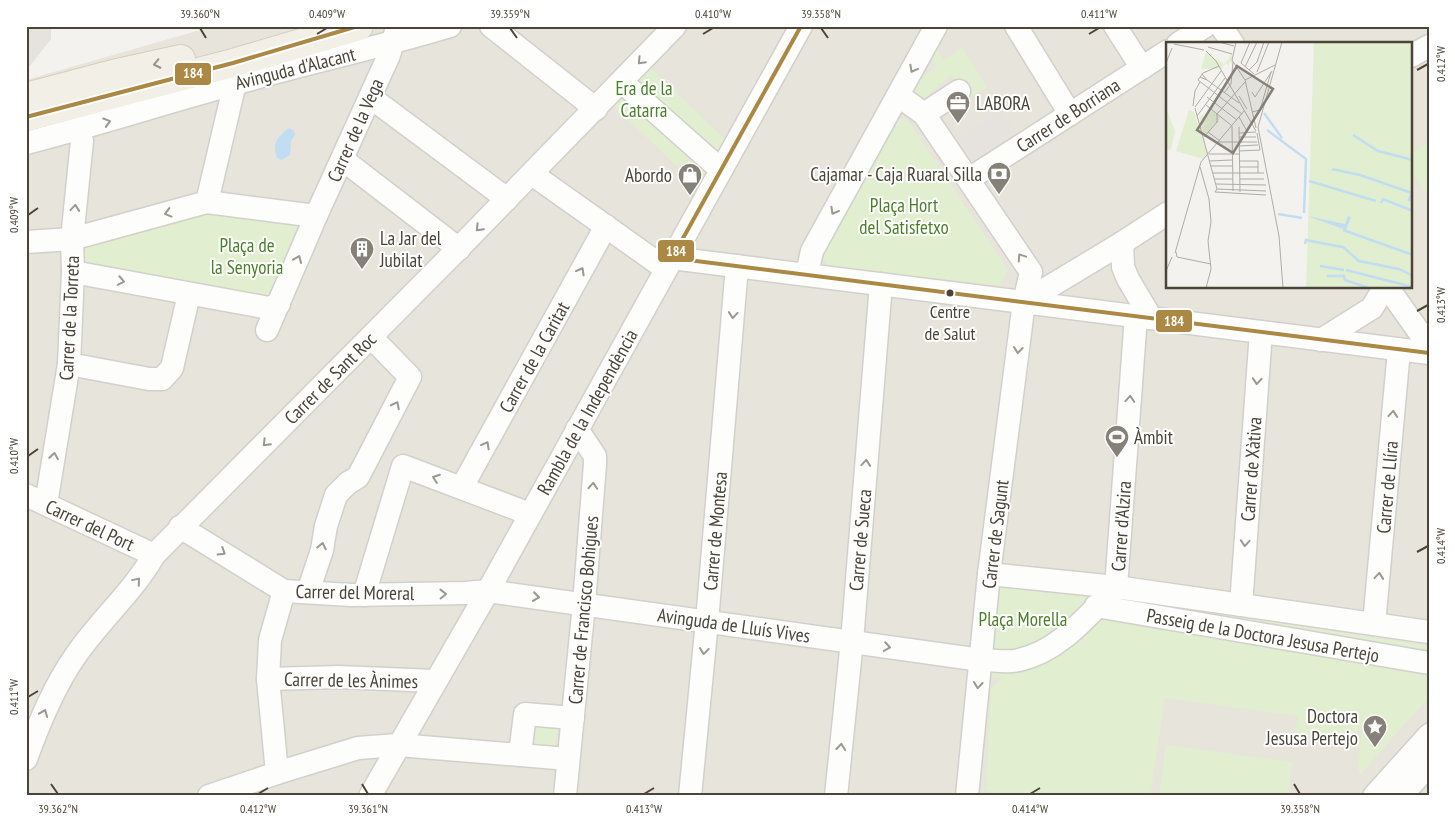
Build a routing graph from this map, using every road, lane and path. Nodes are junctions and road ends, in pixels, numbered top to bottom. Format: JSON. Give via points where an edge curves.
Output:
{"nodes":[{"id":1,"x":306,"y":26,"type":"edge"},
{"id":2,"x":359,"y":26,"type":"edge"},
{"id":3,"x":450,"y":26,"type":"edge"},
{"id":4,"x":490,"y":26,"type":"edge"},
{"id":5,"x":675,"y":26,"type":"edge"},
{"id":6,"x":801,"y":26,"type":"edge"},
{"id":7,"x":936,"y":26,"type":"edge"},
{"id":8,"x":1016,"y":26,"type":"edge"},
{"id":9,"x":1115,"y":26,"type":"edge"},
{"id":10,"x":1205,"y":26,"type":"edge"},
{"id":11,"x":1221,"y":26,"type":"edge"},
{"id":12,"x":395,"y":35,"type":"edge"},
{"id":13,"x":1181,"y":42,"type":"edge"},
{"id":14,"x":1232,"y":42,"type":"edge"},
{"id":15,"x":1429,"y":46,"type":"edge"},
{"id":16,"x":1166,"y":52,"type":"edge"},
{"id":17,"x":1412,"y":55,"type":"edge"},
{"id":18,"x":1142,"y":68,"type":"junction"},
{"id":19,"x":622,"y":82,"type":"junction"},
{"id":20,"x":235,"y":83,"type":"junction"},
{"id":21,"x":959,"y":91,"type":"dead end"},
{"id":22,"x":899,"y":96,"type":"junction"},
{"id":23,"x":26,"y":97,"type":"edge"},
{"id":24,"x":370,"y":97,"type":"junction"},
{"id":25,"x":596,"y":109,"type":"junction"},
{"id":26,"x":924,"y":114,"type":"junction"},
{"id":27,"x":1070,"y":114,"type":"junction"},
{"id":28,"x":26,"y":117,"type":"edge"},
{"id":29,"x":79,"y":130,"type":"junction"},
{"id":30,"x":26,"y":144,"type":"edge"},
{"id":31,"x":342,"y":158,"type":"junction"},
{"id":32,"x":720,"y":170,"type":"junction"},
{"id":33,"x":532,"y":174,"type":"junction"},
{"id":34,"x":969,"y":179,"type":"junction"},
{"id":35,"x":507,"y":199,"type":"junction"},
{"id":36,"x":207,"y":202,"type":"junction"},
{"id":37,"x":1166,"y":214,"type":"edge"},
{"id":38,"x":316,"y":216,"type":"junction"},
{"id":39,"x":606,"y":226,"type":"junction"},
{"id":40,"x":72,"y":238,"type":"junction"},
{"id":41,"x":26,"y":242,"type":"edge"},
{"id":42,"x":1122,"y":243,"type":"junction"},
{"id":43,"x":459,"y":248,"type":"junction"},
{"id":44,"x":669,"y":264,"type":"junction"},
{"id":45,"x":738,"y":266,"type":"junction"},
{"id":46,"x":73,"y":272,"type":"junction"},
{"id":47,"x":807,"y":274,"type":"junction"},
{"id":48,"x":880,"y":284,"type":"junction"},
{"id":49,"x":1383,"y":289,"type":"edge"},
{"id":50,"x":1389,"y":289,"type":"edge"},
{"id":51,"x":189,"y":294,"type":"junction"},
{"id":52,"x":1024,"y":302,"type":"junction"},
{"id":53,"x":279,"y":304,"type":"junction"},
{"id":54,"x":1144,"y":317,"type":"junction"},
{"id":55,"x":267,"y":330,"type":"dead end"},
{"id":56,"x":1261,"y":332,"type":"junction"},
{"id":57,"x":371,"y":337,"type":"junction"},
{"id":58,"x":1321,"y":340,"type":"junction"},
{"id":59,"x":1429,"y":346,"type":"edge"},
{"id":60,"x":1399,"y":350,"type":"junction"},
{"id":61,"x":1429,"y":354,"type":"edge"},
{"id":62,"x":69,"y":364,"type":"junction"},
{"id":63,"x":577,"y":429,"type":"junction"},
{"id":64,"x":462,"y":488,"type":"junction"},
{"id":65,"x":26,"y":495,"type":"edge"},
{"id":66,"x":46,"y":504,"type":"junction"},
{"id":67,"x":530,"y":514,"type":"junction"},
{"id":68,"x":180,"y":527,"type":"junction"},
{"id":69,"x":154,"y":555,"type":"junction"},
{"id":70,"x":989,"y":574,"type":"junction"},
{"id":71,"x":1116,"y":587,"type":"junction"},
{"id":72,"x":488,"y":590,"type":"junction"},
{"id":73,"x":284,"y":591,"type":"junction"},
{"id":74,"x":308,"y":592,"type":"junction"},
{"id":75,"x":364,"y":595,"type":"junction"},
{"id":76,"x":584,"y":604,"type":"junction"},
{"id":77,"x":1241,"y":605,"type":"junction"},
{"id":78,"x":1096,"y":606,"type":"junction"},
{"id":79,"x":707,"y":621,"type":"junction"},
{"id":80,"x":1374,"y":624,"type":"junction"},
{"id":81,"x":1429,"y":632,"type":"edge"},
{"id":82,"x":852,"y":642,"type":"junction"},
{"id":83,"x":981,"y":660,"type":"junction"},
{"id":84,"x":1429,"y":663,"type":"edge"},
{"id":85,"x":268,"y":679,"type":"junction"},
{"id":86,"x":435,"y":681,"type":"junction"},
{"id":87,"x":573,"y":718,"type":"junction"},
{"id":88,"x":1429,"y":734,"type":"edge"},
{"id":89,"x":398,"y":745,"type":"junction"},
{"id":90,"x":520,"y":754,"type":"junction"},
{"id":91,"x":26,"y":759,"type":"edge"},
{"id":92,"x":568,"y":759,"type":"junction"},
{"id":93,"x":1429,"y":765,"type":"edge"},
{"id":94,"x":276,"y":773,"type":"junction"},
{"id":95,"x":218,"y":794,"type":"edge"},
{"id":96,"x":370,"y":796,"type":"edge"},
{"id":97,"x":565,"y":796,"type":"edge"},
{"id":98,"x":690,"y":796,"type":"edge"},
{"id":99,"x":836,"y":796,"type":"edge"},
{"id":100,"x":968,"y":796,"type":"edge"},
{"id":101,"x":1374,"y":796,"type":"edge"},
{"id":102,"x":1401,"y":796,"type":"edge"}],
"edges":[{"from":1,"to":23,"type":"main road","name":"Avinguda d'Alacant","one_way":true,"via":[[231,48]]},
{"from":2,"to":28,"type":"main road","name":"Avinguda d'Alacant"},
{"from":3,"to":12,"type":"street","name":"Avinguda d'Alacant"},
{"from":4,"to":25,"type":"street"},
{"from":5,"to":19,"type":"street","name":"Carrer de Sant Roc","one_way":true},
{"from":6,"to":32,"type":"street","name":"Rambla de la Independència"},
{"from":7,"to":22,"type":"street","one_way":true},
{"from":8,"to":27,"type":"street"},
{"from":9,"to":18,"type":"street"},
{"from":10,"to":13,"type":"street"},
{"from":11,"to":14,"type":"street"},
{"from":12,"to":20,"type":"street","name":"Avinguda d'Alacant"},
{"from":12,"to":24,"type":"street","name":"Carrer de la Vega"},
{"from":15,"to":17,"type":"street"},
{"from":16,"to":18,"type":"street","name":"Carrer de Borriana"},
{"from":18,"to":27,"type":"street","name":"Carrer de Borriana"},
{"from":19,"to":25,"type":"street","name":"Carrer de Sant Roc"},
{"from":19,"to":32,"type":"street"},
{"from":29,"to":20,"type":"street","name":"Avinguda d'Alacant","one_way":true},
{"from":20,"to":36,"type":"street"},
{"from":21,"to":26,"type":"street"},
{"from":22,"to":26,"type":"street","name":"Carrer de Sagunt"},
{"from":22,"to":47,"type":"street","one_way":true,"via":[[812,251]]},
{"from":24,"to":31,"type":"street","name":"Carrer de la Vega"},
{"from":24,"to":35,"type":"street"},
{"from":25,"to":33,"type":"street","name":"Carrer de Sant Roc"},
{"from":26,"to":34,"type":"street","name":"Carrer de Sagunt"},
{"from":27,"to":34,"type":"street","name":"Carrer de Borriana"},
{"from":29,"to":30,"type":"street","name":"Avinguda d'Alacant"},
{"from":40,"to":29,"type":"street","name":"Carrer de la Torreta","one_way":true,"via":[[82,141]]},
{"from":31,"to":38,"type":"street","name":"Carrer de la Vega"},
{"from":31,"to":43,"type":"street"},
{"from":32,"to":44,"type":"street","name":"Rambla de la Independència"},
{"from":33,"to":35,"type":"street","name":"Carrer de Sant Roc"},
{"from":33,"to":39,"type":"street"},
{"from":52,"to":34,"type":"street","name":"Carrer de Sagunt","one_way":true,"via":[[1031,272]]},
{"from":35,"to":43,"type":"street","name":"Carrer de Sant Roc","one_way":true},
{"from":36,"to":38,"type":"street"},
{"from":36,"to":40,"type":"street","one_way":true},
{"from":37,"to":42,"type":"street"},
{"from":53,"to":38,"type":"street","one_way":true},
{"from":39,"to":44,"type":"street"},
{"from":64,"to":39,"type":"street","name":"Carrer de la Caritat","one_way":true},
{"from":40,"to":41,"type":"street"},
{"from":40,"to":46,"type":"street","name":"Carrer de la Torreta"},
{"from":42,"to":52,"type":"street"},
{"from":42,"to":54,"type":"street","via":[[1123,267]]},
{"from":43,"to":57,"type":"street","name":"Carrer de Sant Roc"},
{"from":44,"to":45,"type":"street"},
{"from":44,"to":63,"type":"street","name":"Rambla de la Independència"},
{"from":45,"to":47,"type":"street"},
{"from":45,"to":79,"type":"street","name":"Carrer de Montesa","one_way":true},
{"from":46,"to":51,"type":"street","one_way":true},
{"from":46,"to":62,"type":"street","name":"Carrer de la Torreta"},
{"from":47,"to":48,"type":"street"},
{"from":48,"to":52,"type":"street"},
{"from":82,"to":48,"type":"street","name":"Carrer de Sueca","one_way":true},
{"from":49,"to":58,"type":"street","via":[[1372,308]]},
{"from":50,"to":59,"type":"street"},
{"from":51,"to":53,"type":"street","via":[[269,308]]},
{"from":51,"to":62,"type":"street","via":[[172,368],[162,379]]},
{"from":52,"to":54,"type":"street"},
{"from":52,"to":70,"type":"street","name":"Carrer de Sagunt","one_way":true},
{"from":53,"to":55,"type":"street"},
{"from":54,"to":56,"type":"street"},
{"from":71,"to":54,"type":"street","name":"Carrer d'Alzira","one_way":true},
{"from":56,"to":58,"type":"street"},
{"from":56,"to":77,"type":"street","name":"Carrer de Xàtiva","one_way":true},
{"from":57,"to":68,"type":"street","name":"Carrer de Sant Roc","one_way":true},
{"from":74,"to":57,"type":"street","one_way":true,"via":[[336,495],[358,477],[410,377]]},
{"from":58,"to":60,"type":"street"},
{"from":60,"to":61,"type":"street"},
{"from":80,"to":60,"type":"street","name":"Carrer de Llíra","one_way":true},
{"from":66,"to":62,"type":"street","name":"Carrer de la Torreta","one_way":true},
{"from":63,"to":67,"type":"street","name":"Rambla de la Independència"},
{"from":76,"to":63,"type":"street","name":"Carrer de Francisco Bohigues","one_way":true,"via":[[595,456]]},
{"from":64,"to":67,"type":"street"},
{"from":64,"to":75,"type":"street","one_way":true,"via":[[403,466]]},
{"from":65,"to":66,"type":"street","name":"Carrer del Port"},
{"from":66,"to":69,"type":"street","name":"Carrer del Port"},
{"from":67,"to":72,"type":"street","name":"Rambla de la Independència"},
{"from":68,"to":69,"type":"street","name":"Carrer de Sant Roc"},
{"from":68,"to":73,"type":"street","name":"Carrer del Moreral","one_way":true},
{"from":91,"to":69,"type":"street","name":"Carrer de Sant Roc","one_way":true,"via":[[50,700],[76,655],[144,573]]},
{"from":70,"to":71,"type":"street","name":"Passeig de la Doctora Jesusa Pertejo"},
{"from":70,"to":83,"type":"street","name":"Carrer de Sagunt"},
{"from":71,"to":77,"type":"street","name":"Passeig de la Doctora Jesusa Pertejo"},
{"from":71,"to":78,"type":"street","name":"Avinguda de Lluís Vives"},
{"from":75,"to":72,"type":"street","name":"Carrer del Moreral","one_way":true},
{"from":72,"to":76,"type":"street","name":"Avinguda de Lluís Vives","one_way":true},
{"from":72,"to":86,"type":"street","name":"Rambla de la Independència"},
{"from":73,"to":74,"type":"street","name":"Carrer del Moreral"},
{"from":73,"to":85,"type":"street","via":[[270,640]]},
{"from":74,"to":75,"type":"street","name":"Carrer del Moreral"},
{"from":76,"to":79,"type":"street","name":"Avinguda de Lluís Vives"},
{"from":76,"to":87,"type":"street","name":"Carrer de Francisco Bohigues"},
{"from":77,"to":80,"type":"street","name":"Passeig de la Doctora Jesusa Pertejo"},
{"from":78,"to":83,"type":"street","name":"Avinguda de Lluís Vives","via":[[1064,638],[1039,654],[1018,661]]},
{"from":78,"to":84,"type":"street","name":"Passeig de la Doctora Jesusa Pertejo"},
{"from":79,"to":82,"type":"street","name":"Avinguda de Lluís Vives"},
{"from":79,"to":98,"type":"street","name":"Carrer de Montesa","one_way":true},
{"from":80,"to":81,"type":"street","name":"Passeig de la Doctora Jesusa Pertejo"},
{"from":82,"to":83,"type":"street","name":"Avinguda de Lluís Vives","one_way":true},
{"from":99,"to":82,"type":"street","name":"Carrer de Sueca","one_way":true},
{"from":83,"to":100,"type":"street","name":"Carrer de Sagunt","one_way":true},
{"from":85,"to":86,"type":"street","name":"Carrer de les Ànimes","via":[[339,677]]},
{"from":85,"to":94,"type":"street"},
{"from":86,"to":89,"type":"street","name":"Rambla de la Independència"},
{"from":87,"to":90,"type":"street","via":[[525,714]]},
{"from":87,"to":92,"type":"street","name":"Carrer de Francisco Bohigues"},
{"from":88,"to":101,"type":"street"},
{"from":89,"to":90,"type":"street"},
{"from":89,"to":94,"type":"street","via":[[358,748]]},
{"from":89,"to":96,"type":"street","name":"Rambla de la Independència"},
{"from":90,"to":92,"type":"street"},
{"from":92,"to":97,"type":"street","name":"Carrer de Francisco Bohigues"},
{"from":93,"to":102,"type":"street"},
{"from":94,"to":95,"type":"street"}]}
